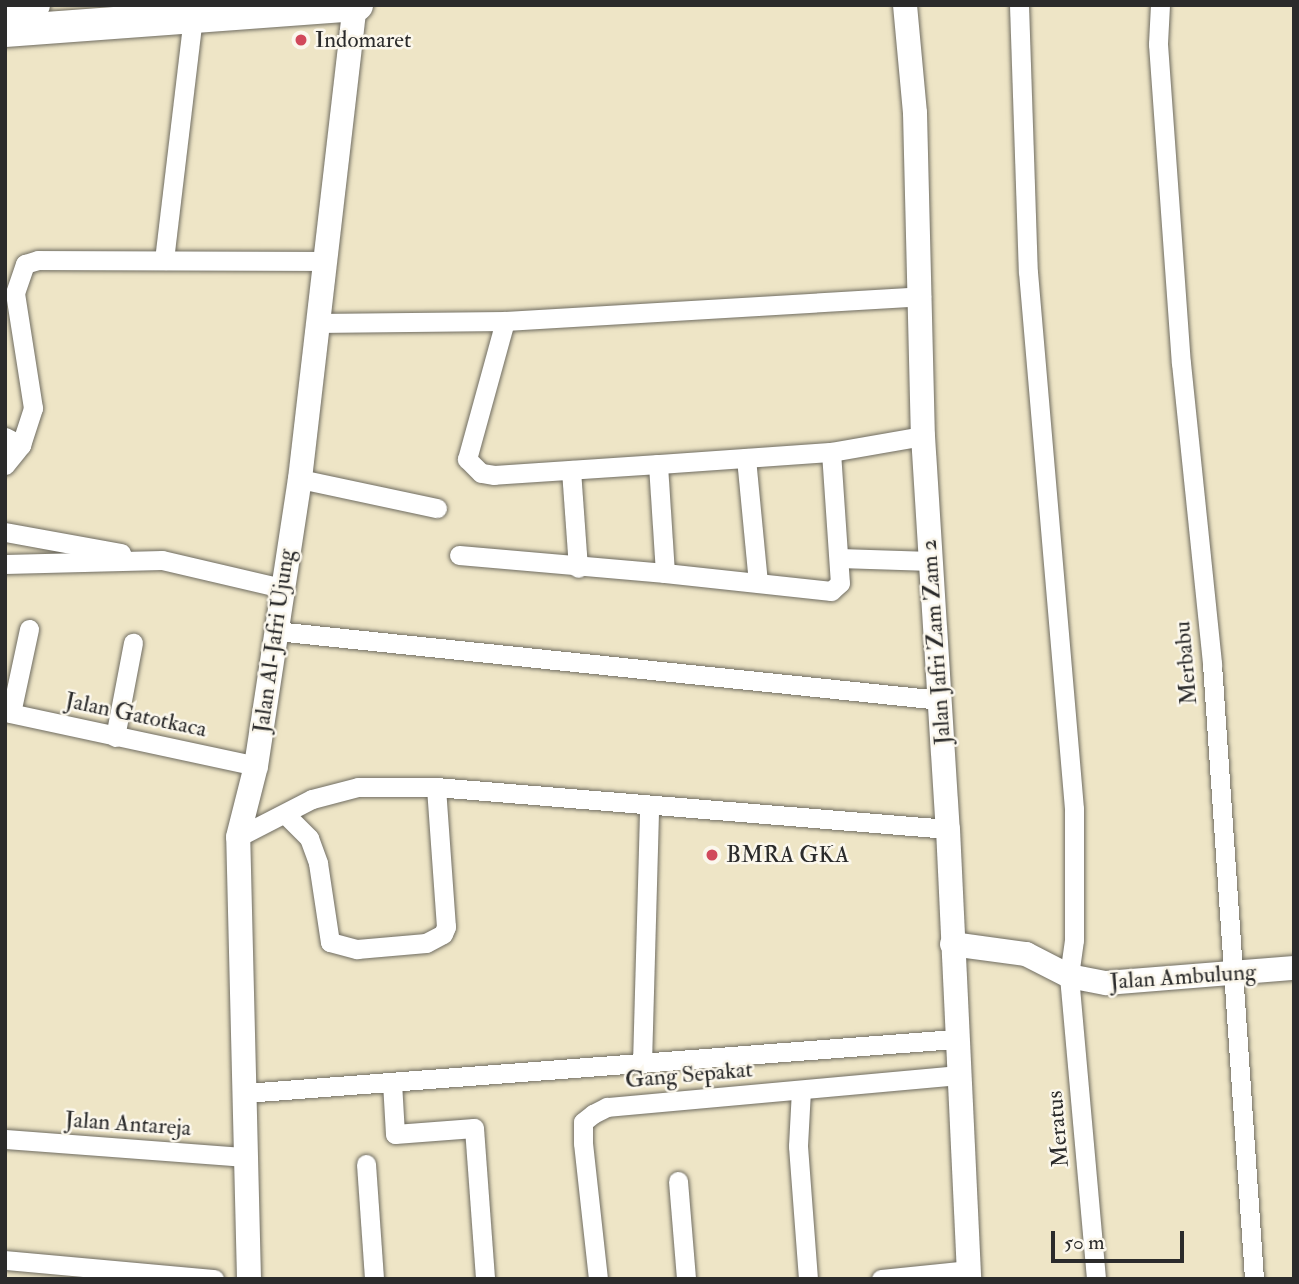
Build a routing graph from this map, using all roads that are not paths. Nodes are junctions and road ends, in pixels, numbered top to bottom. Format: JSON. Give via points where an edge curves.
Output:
{"nodes":[{"id":1,"x":34,"y":5,"type":"edge"},
{"id":2,"x":356,"y":5,"type":"edge"},
{"id":3,"x":905,"y":5,"type":"edge"},
{"id":4,"x":1019,"y":5,"type":"edge"},
{"id":5,"x":1160,"y":5,"type":"edge"},
{"id":6,"x":5,"y":7,"type":"edge"},
{"id":7,"x":192,"y":15,"type":"junction"},
{"id":8,"x":5,"y":31,"type":"edge"},
{"id":9,"x":164,"y":260,"type":"junction"},
{"id":10,"x":325,"y":261,"type":"junction"},
{"id":11,"x":921,"y":296,"type":"junction"},
{"id":12,"x":505,"y":321,"type":"junction"},
{"id":13,"x":316,"y":323,"type":"junction"},
{"id":14,"x":923,"y":436,"type":"junction"},
{"id":15,"x":13,"y":441,"type":"edge"},
{"id":16,"x":831,"y":452,"type":"junction"},
{"id":17,"x":746,"y":458,"type":"junction"},
{"id":18,"x":658,"y":464,"type":"junction"},
{"id":19,"x":5,"y":465,"type":"edge"},
{"id":20,"x":571,"y":470,"type":"junction"},
{"id":21,"x":300,"y":479,"type":"junction"},
{"id":22,"x":437,"y":508,"type":"dead end"},
{"id":23,"x":5,"y":532,"type":"edge"},
{"id":24,"x":459,"y":555,"type":"dead end"},
{"id":25,"x":839,"y":558,"type":"junction"},
{"id":26,"x":162,"y":561,"type":"junction"},
{"id":27,"x":931,"y":561,"type":"junction"},
{"id":28,"x":5,"y":564,"type":"edge"},
{"id":29,"x":578,"y":568,"type":"junction"},
{"id":30,"x":665,"y":573,"type":"junction"},
{"id":31,"x":758,"y":582,"type":"junction"},
{"id":32,"x":281,"y":588,"type":"junction"},
{"id":33,"x":29,"y":629,"type":"dead end"},
{"id":34,"x":276,"y":631,"type":"junction"},
{"id":35,"x":133,"y":643,"type":"dead end"},
{"id":36,"x":940,"y":699,"type":"junction"},
{"id":37,"x":7,"y":714,"type":"edge"},
{"id":38,"x":115,"y":737,"type":"junction"},
{"id":39,"x":256,"y":766,"type":"junction"},
{"id":40,"x":436,"y":787,"type":"junction"},
{"id":41,"x":649,"y":805,"type":"junction"},
{"id":42,"x":285,"y":814,"type":"junction"},
{"id":43,"x":948,"y":829,"type":"junction"},
{"id":44,"x":238,"y":837,"type":"junction"},
{"id":45,"x":952,"y":944,"type":"junction"},
{"id":46,"x":1294,"y":968,"type":"edge"},
{"id":47,"x":1230,"y":975,"type":"junction"},
{"id":48,"x":1069,"y":976,"type":"junction"},
{"id":49,"x":955,"y":1039,"type":"junction"},
{"id":50,"x":642,"y":1063,"type":"junction"},
{"id":51,"x":961,"y":1075,"type":"junction"},
{"id":52,"x":392,"y":1082,"type":"junction"},
{"id":53,"x":801,"y":1090,"type":"junction"},
{"id":54,"x":245,"y":1093,"type":"junction"},
{"id":55,"x":5,"y":1139,"type":"edge"},
{"id":56,"x":246,"y":1157,"type":"junction"},
{"id":57,"x":366,"y":1164,"type":"dead end"},
{"id":58,"x":678,"y":1181,"type":"dead end"},
{"id":59,"x":5,"y":1260,"type":"edge"},
{"id":60,"x":968,"y":1274,"type":"edge"},
{"id":61,"x":214,"y":1279,"type":"edge"},
{"id":62,"x":250,"y":1279,"type":"edge"},
{"id":63,"x":374,"y":1279,"type":"edge"},
{"id":64,"x":485,"y":1279,"type":"edge"},
{"id":65,"x":598,"y":1279,"type":"edge"},
{"id":66,"x":686,"y":1279,"type":"edge"},
{"id":67,"x":808,"y":1279,"type":"edge"},
{"id":68,"x":881,"y":1279,"type":"edge"},
{"id":69,"x":1096,"y":1279,"type":"edge"},
{"id":70,"x":1254,"y":1279,"type":"edge"}],
"edges":[{"from":1,"to":6,"type":"main road"},
{"from":2,"to":7,"type":"main road"},
{"from":2,"to":10,"type":"street","name":"Jalan Al-Jafri Ujung"},
{"from":3,"to":11,"type":"street","name":"Jalan Jafri Zam Zam 2","via":[[915,113]]},
{"from":4,"to":48,"type":"street","name":"Meratus","via":[[1028,272],[1074,809],[1074,940]]},
{"from":5,"to":47,"type":"street","name":"Merbabu","via":[[1158,44],[1181,363],[1212,664]]},
{"from":7,"to":8,"type":"main road"},
{"from":7,"to":9,"type":"street"},
{"from":9,"to":10,"type":"street"},
{"from":9,"to":15,"type":"street","via":[[25,264],[15,293],[33,408]]},
{"from":10,"to":13,"type":"street","name":"Jalan Al-Jafri Ujung"},
{"from":11,"to":12,"type":"street"},
{"from":11,"to":14,"type":"street","name":"Jalan Jafri Zam Zam 2"},
{"from":12,"to":13,"type":"street"},
{"from":12,"to":20,"type":"street","via":[[467,460],[481,473],[494,475]]},
{"from":13,"to":21,"type":"street","name":"Jalan Al-Jafri Ujung"},
{"from":14,"to":16,"type":"street"},
{"from":14,"to":27,"type":"street","name":"Jalan Jafri Zam Zam 2"},
{"from":15,"to":19,"type":"street"},
{"from":16,"to":17,"type":"street"},
{"from":16,"to":25,"type":"street"},
{"from":17,"to":18,"type":"street"},
{"from":17,"to":31,"type":"street"},
{"from":18,"to":20,"type":"street"},
{"from":18,"to":30,"type":"street"},
{"from":20,"to":29,"type":"street"},
{"from":21,"to":22,"type":"street"},
{"from":21,"to":32,"type":"street","name":"Jalan Al-Jafri Ujung"},
{"from":23,"to":26,"type":"street"},
{"from":24,"to":29,"type":"street"},
{"from":25,"to":27,"type":"street"},
{"from":25,"to":31,"type":"street","via":[[840,583],[835,590]]},
{"from":26,"to":28,"type":"street"},
{"from":26,"to":32,"type":"street"},
{"from":27,"to":36,"type":"street","name":"Jalan Jafri Zam Zam 2"},
{"from":29,"to":30,"type":"street"},
{"from":30,"to":31,"type":"street"},
{"from":32,"to":34,"type":"street","name":"Jalan Al-Jafri Ujung"},
{"from":33,"to":37,"type":"street"},
{"from":34,"to":36,"type":"street"},
{"from":34,"to":39,"type":"street","name":"Jalan Al-Jafri Ujung"},
{"from":35,"to":38,"type":"street"},
{"from":36,"to":43,"type":"street","name":"Jalan Jafri Zam Zam 2"},
{"from":37,"to":38,"type":"street","name":"Jalan Gatotkaca"},
{"from":38,"to":39,"type":"street","name":"Jalan Gatotkaca"},
{"from":39,"to":44,"type":"street","name":"Jalan Al-Jafri Ujung"},
{"from":40,"to":41,"type":"street"},
{"from":40,"to":42,"type":"street","via":[[358,787],[312,799]]},
{"from":40,"to":42,"type":"street","via":[[446,927],[443,934],[426,943],[357,949],[330,942],[309,838]]},
{"from":41,"to":43,"type":"street"},
{"from":41,"to":50,"type":"street"},
{"from":42,"to":44,"type":"street"},
{"from":43,"to":45,"type":"street","name":"Jalan Jafri Zam Zam 2"},
{"from":44,"to":54,"type":"street","name":"Jalan Al-Jafri Ujung"},
{"from":45,"to":48,"type":"street","name":"Jalan Ambulung","via":[[1026,954]]},
{"from":45,"to":49,"type":"street","name":"Jalan Jafri Zam Zam 2"},
{"from":46,"to":47,"type":"street","name":"Jalan Ambulung"},
{"from":47,"to":48,"type":"street","name":"Jalan Ambulung","via":[[1106,984]]},
{"from":47,"to":70,"type":"street","name":"Merbabu"},
{"from":48,"to":69,"type":"street","name":"Meratus"},
{"from":49,"to":50,"type":"street"},
{"from":49,"to":51,"type":"street","name":"Jalan Jafri Zam Zam 2"},
{"from":50,"to":52,"type":"street"},
{"from":51,"to":53,"type":"street","name":"Gang Sepakat"},
{"from":51,"to":60,"type":"street","name":"Jalan Jafri Zam Zam 2"},
{"from":52,"to":54,"type":"street"},
{"from":52,"to":64,"type":"street","via":[[395,1134],[474,1128]]},
{"from":53,"to":65,"type":"street","name":"Gang Sepakat","via":[[607,1107],[583,1122]]},
{"from":53,"to":67,"type":"street","via":[[798,1146]]},
{"from":54,"to":56,"type":"street","name":"Jalan Al-Jafri Ujung"},
{"from":55,"to":56,"type":"street","name":"Jalan Antareja"},
{"from":56,"to":62,"type":"street","name":"Jalan Al-Jafri Ujung"},
{"from":57,"to":63,"type":"street"},
{"from":58,"to":66,"type":"street"},
{"from":59,"to":61,"type":"street"},
{"from":60,"to":68,"type":"street"}]}
